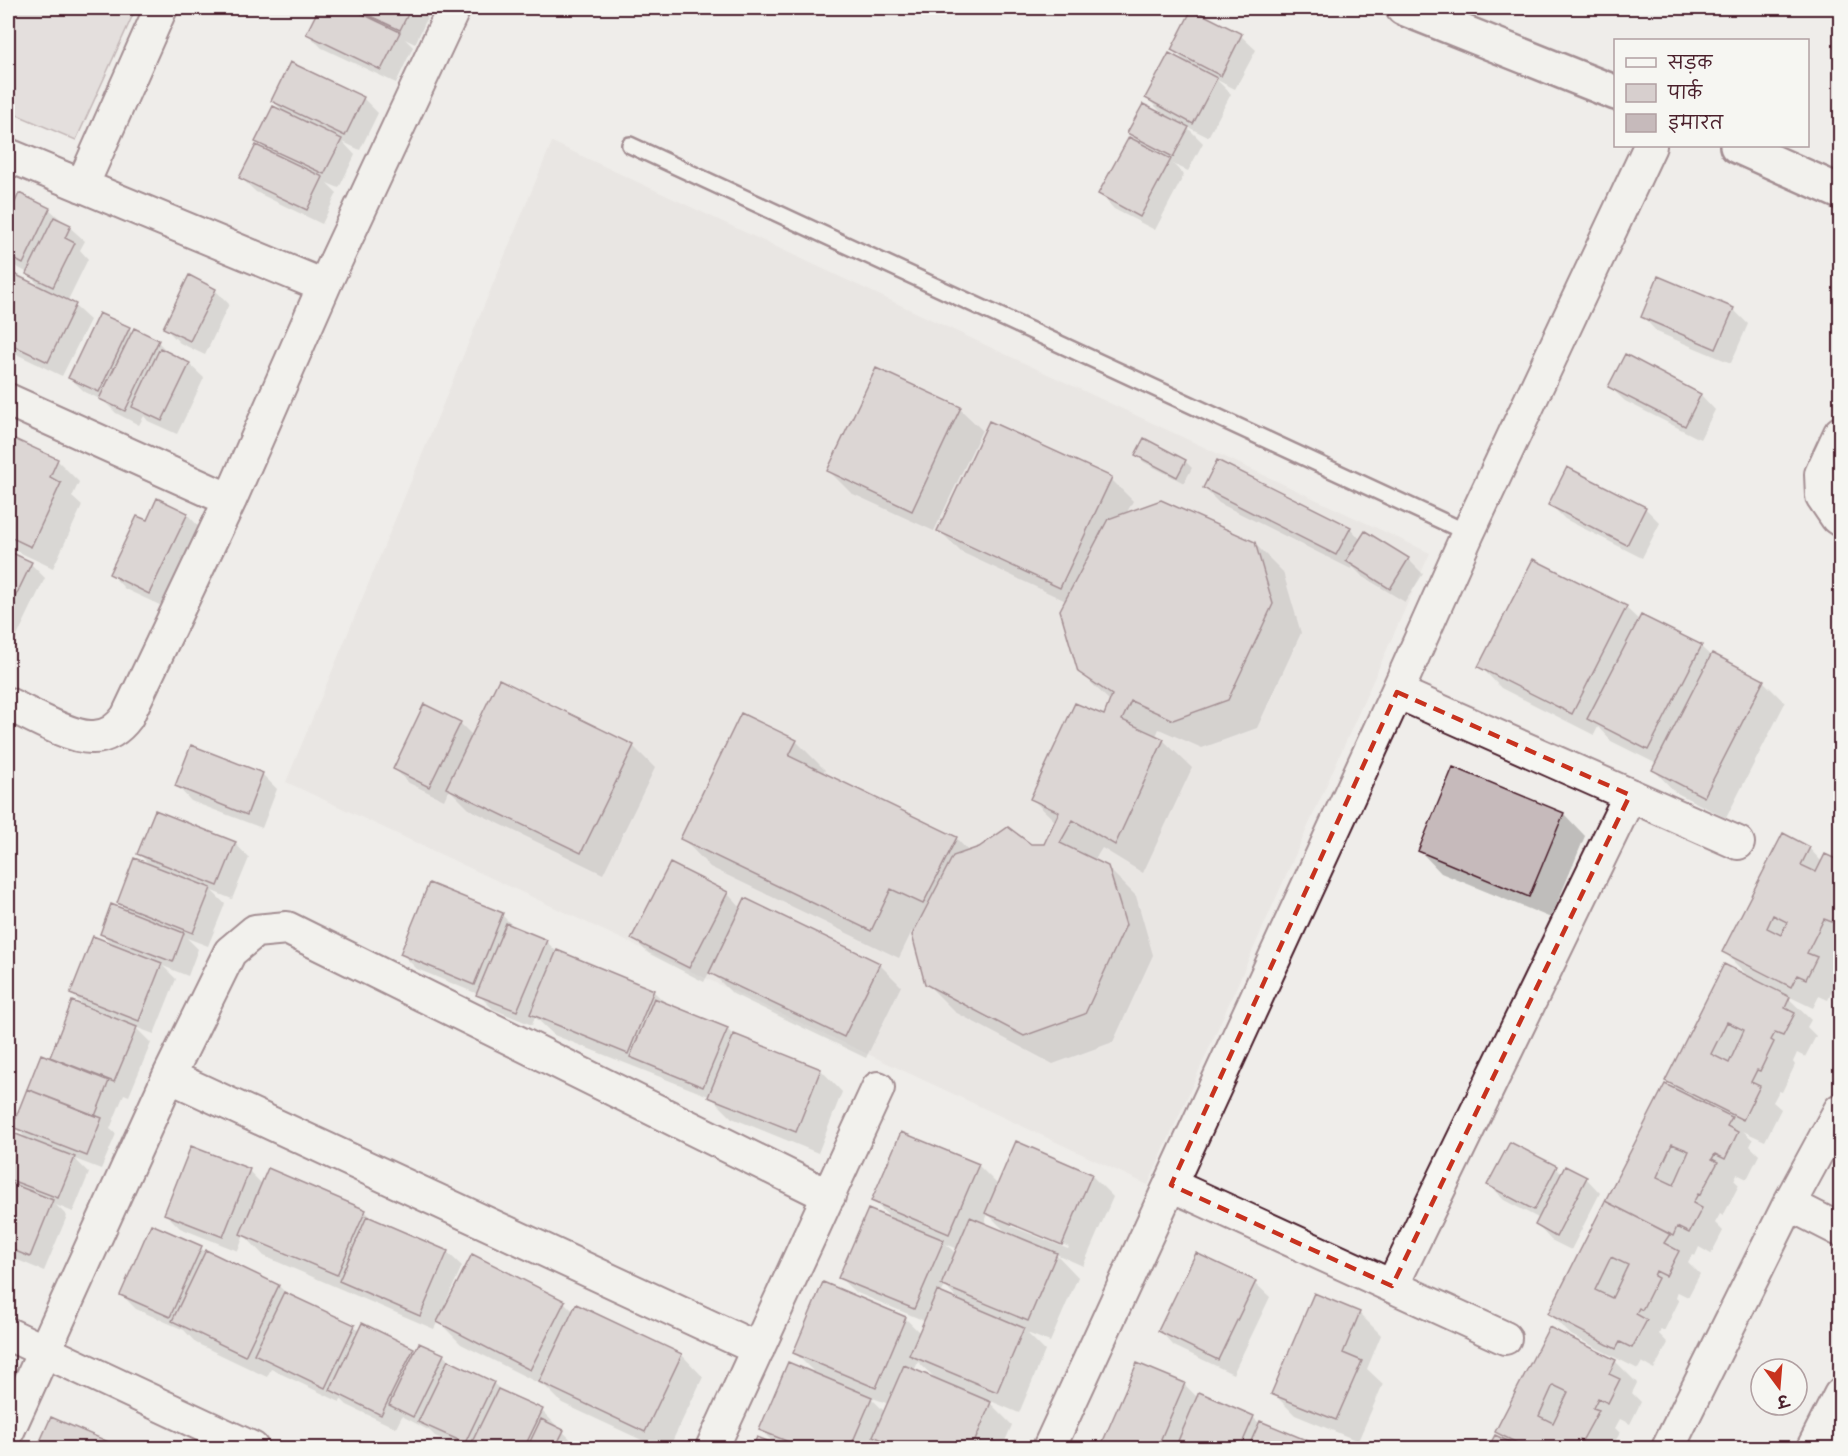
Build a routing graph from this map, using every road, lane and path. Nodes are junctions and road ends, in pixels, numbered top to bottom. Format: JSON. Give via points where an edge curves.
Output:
{"nodes":[{"id":1,"x":161,"y":8,"type":"edge"},
{"id":2,"x":454,"y":8,"type":"edge"},
{"id":3,"x":1405,"y":8,"type":"edge"},
{"id":4,"x":1614,"y":92,"type":"edge"},
{"id":5,"x":630,"y":145,"type":"dead end"},
{"id":6,"x":1650,"y":147,"type":"edge"},
{"id":7,"x":1739,"y":147,"type":"edge"},
{"id":8,"x":8,"y":154,"type":"edge"},
{"id":9,"x":82,"y":186,"type":"junction"},
{"id":10,"x":1840,"y":192,"type":"edge"},
{"id":11,"x":324,"y":286,"type":"junction"},
{"id":12,"x":8,"y":399,"type":"edge"},
{"id":13,"x":1840,"y":434,"type":"edge"},
{"id":14,"x":230,"y":500,"type":"junction"},
{"id":15,"x":1840,"y":520,"type":"edge"},
{"id":16,"x":1468,"y":533,"type":"junction"},
{"id":17,"x":1397,"y":692,"type":"junction"},
{"id":18,"x":8,"y":704,"type":"edge"},
{"id":19,"x":1630,"y":795,"type":"junction"},
{"id":20,"x":1738,"y":843,"type":"dead end"},
{"id":21,"x":169,"y":1076,"type":"junction"},
{"id":22,"x":878,"y":1088,"type":"dead end"},
{"id":23,"x":1840,"y":1110,"type":"edge"},
{"id":24,"x":1171,"y":1185,"type":"junction"},
{"id":25,"x":829,"y":1196,"type":"junction"},
{"id":26,"x":1789,"y":1204,"type":"junction"},
{"id":27,"x":1840,"y":1230,"type":"edge"},
{"id":28,"x":1392,"y":1286,"type":"junction"},
{"id":29,"x":8,"y":1334,"type":"edge"},
{"id":30,"x":1505,"y":1338,"type":"dead end"},
{"id":31,"x":758,"y":1349,"type":"junction"},
{"id":32,"x":45,"y":1351,"type":"junction"},
{"id":33,"x":1840,"y":1395,"type":"edge"},
{"id":34,"x":8,"y":1431,"type":"edge"},
{"id":35,"x":252,"y":1449,"type":"edge"},
{"id":36,"x":712,"y":1449,"type":"edge"},
{"id":37,"x":1049,"y":1449,"type":"edge"},
{"id":38,"x":1668,"y":1449,"type":"edge"},
{"id":39,"x":1813,"y":1449,"type":"edge"}],
"edges":[{"from":1,"to":9,"type":"street"},
{"from":2,"to":11,"type":"street"},
{"from":3,"to":4,"type":"street"},
{"from":5,"to":16,"type":"lane"},
{"from":6,"to":16,"type":"street"},
{"from":7,"to":10,"type":"street"},
{"from":8,"to":9,"type":"street"},
{"from":9,"to":11,"type":"street"},
{"from":11,"to":14,"type":"street"},
{"from":12,"to":14,"type":"street"},
{"from":13,"to":15,"type":"street","via":[[1821,474],[1822,496]]},
{"from":14,"to":18,"type":"street","via":[[120,726],[92,738],[70,733]]},
{"from":16,"to":17,"type":"street"},
{"from":17,"to":19,"type":"street"},
{"from":17,"to":24,"type":"street"},
{"from":19,"to":20,"type":"street"},
{"from":19,"to":28,"type":"street"},
{"from":21,"to":25,"type":"street","via":[[230,952],[255,931],[287,928]]},
{"from":21,"to":31,"type":"street"},
{"from":21,"to":32,"type":"street"},
{"from":22,"to":25,"type":"street"},
{"from":23,"to":26,"type":"street"},
{"from":24,"to":28,"type":"street"},
{"from":24,"to":37,"type":"street"},
{"from":25,"to":31,"type":"street"},
{"from":26,"to":27,"type":"street"},
{"from":26,"to":38,"type":"street"},
{"from":28,"to":30,"type":"street"},
{"from":29,"to":32,"type":"street"},
{"from":31,"to":36,"type":"street"},
{"from":32,"to":34,"type":"street"},
{"from":32,"to":35,"type":"street"},
{"from":33,"to":39,"type":"street"}]}
